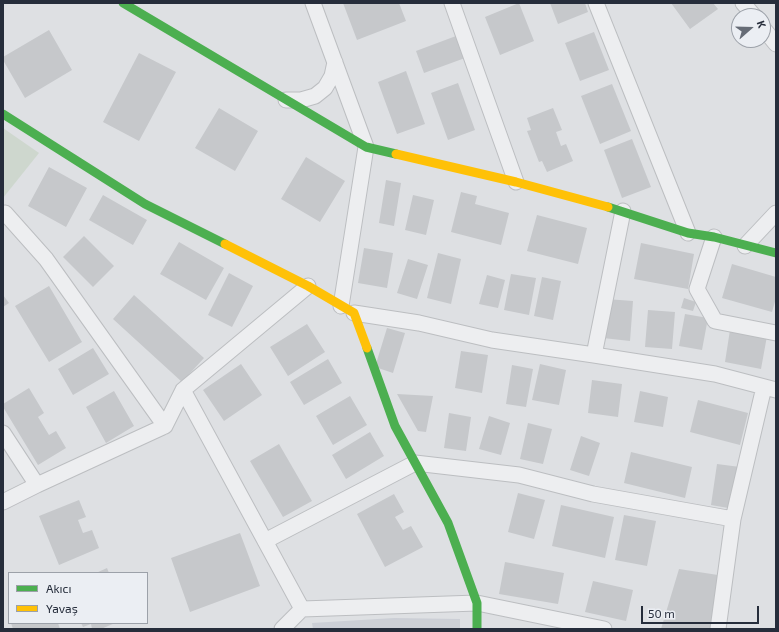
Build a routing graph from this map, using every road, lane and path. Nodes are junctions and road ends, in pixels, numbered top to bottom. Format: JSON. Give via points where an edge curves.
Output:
{"nodes":[{"id":1,"x":123,"y":3,"type":"edge"},
{"id":2,"x":313,"y":3,"type":"edge"},
{"id":3,"x":452,"y":3,"type":"edge"},
{"id":4,"x":596,"y":3,"type":"edge"},
{"id":5,"x":335,"y":62,"type":"junction"},
{"id":6,"x":286,"y":100,"type":"junction"},
{"id":7,"x":3,"y":114,"type":"edge"},
{"id":8,"x":366,"y":147,"type":"junction"},
{"id":9,"x":516,"y":182,"type":"junction"},
{"id":10,"x":623,"y":211,"type":"junction"},
{"id":11,"x":5,"y":213,"type":"dead end"},
{"id":12,"x":776,"y":213,"type":"edge"},
{"id":13,"x":688,"y":233,"type":"junction"},
{"id":14,"x":714,"y":238,"type":"junction"},
{"id":15,"x":745,"y":246,"type":"junction"},
{"id":16,"x":776,"y":253,"type":"edge"},
{"id":17,"x":308,"y":286,"type":"junction"},
{"id":18,"x":347,"y":309,"type":"junction"},
{"id":19,"x":776,"y":333,"type":"edge"},
{"id":20,"x":594,"y":354,"type":"junction"},
{"id":21,"x":770,"y":388,"type":"edge"},
{"id":22,"x":182,"y":390,"type":"junction"},
{"id":23,"x":165,"y":426,"type":"junction"},
{"id":24,"x":3,"y":433,"type":"edge"},
{"id":25,"x":415,"y":463,"type":"junction"},
{"id":26,"x":37,"y":485,"type":"junction"},
{"id":27,"x":3,"y":502,"type":"edge"},
{"id":28,"x":733,"y":520,"type":"junction"},
{"id":29,"x":265,"y":540,"type":"junction"},
{"id":30,"x":477,"y":603,"type":"junction"},
{"id":31,"x":302,"y":609,"type":"junction"},
{"id":32,"x":282,"y":629,"type":"edge"},
{"id":33,"x":477,"y":629,"type":"edge"},
{"id":34,"x":604,"y":629,"type":"edge"},
{"id":35,"x":718,"y":629,"type":"edge"}],
"edges":[{"from":1,"to":6,"type":"street"},
{"from":2,"to":5,"type":"street"},
{"from":3,"to":9,"type":"street"},
{"from":4,"to":13,"type":"street"},
{"from":5,"to":6,"type":"street","via":[[332,76],[325,88],[315,96],[301,100]]},
{"from":5,"to":8,"type":"street"},
{"from":6,"to":8,"type":"street"},
{"from":7,"to":17,"type":"street","via":[[145,204]]},
{"from":8,"to":9,"type":"street"},
{"from":8,"to":18,"type":"street"},
{"from":9,"to":10,"type":"street"},
{"from":10,"to":13,"type":"street"},
{"from":10,"to":20,"type":"street"},
{"from":11,"to":23,"type":"street","via":[[46,259]]},
{"from":12,"to":15,"type":"street"},
{"from":13,"to":14,"type":"street"},
{"from":14,"to":15,"type":"street"},
{"from":14,"to":19,"type":"street","via":[[697,289],[715,321]]},
{"from":15,"to":16,"type":"street"},
{"from":17,"to":18,"type":"street"},
{"from":17,"to":22,"type":"street"},
{"from":18,"to":20,"type":"street","via":[[492,340]]},
{"from":18,"to":25,"type":"street","via":[[395,426]]},
{"from":20,"to":21,"type":"street","via":[[715,374]]},
{"from":21,"to":28,"type":"street"},
{"from":22,"to":23,"type":"street"},
{"from":22,"to":29,"type":"street"},
{"from":23,"to":26,"type":"street"},
{"from":24,"to":26,"type":"street"},
{"from":25,"to":28,"type":"street","via":[[519,475],[593,494]]},
{"from":25,"to":29,"type":"street"},
{"from":25,"to":30,"type":"street","via":[[448,523]]},
{"from":26,"to":27,"type":"street"},
{"from":28,"to":35,"type":"street"},
{"from":29,"to":31,"type":"street"},
{"from":30,"to":31,"type":"street"},
{"from":30,"to":33,"type":"street"},
{"from":30,"to":34,"type":"street"},
{"from":31,"to":32,"type":"street"}]}
